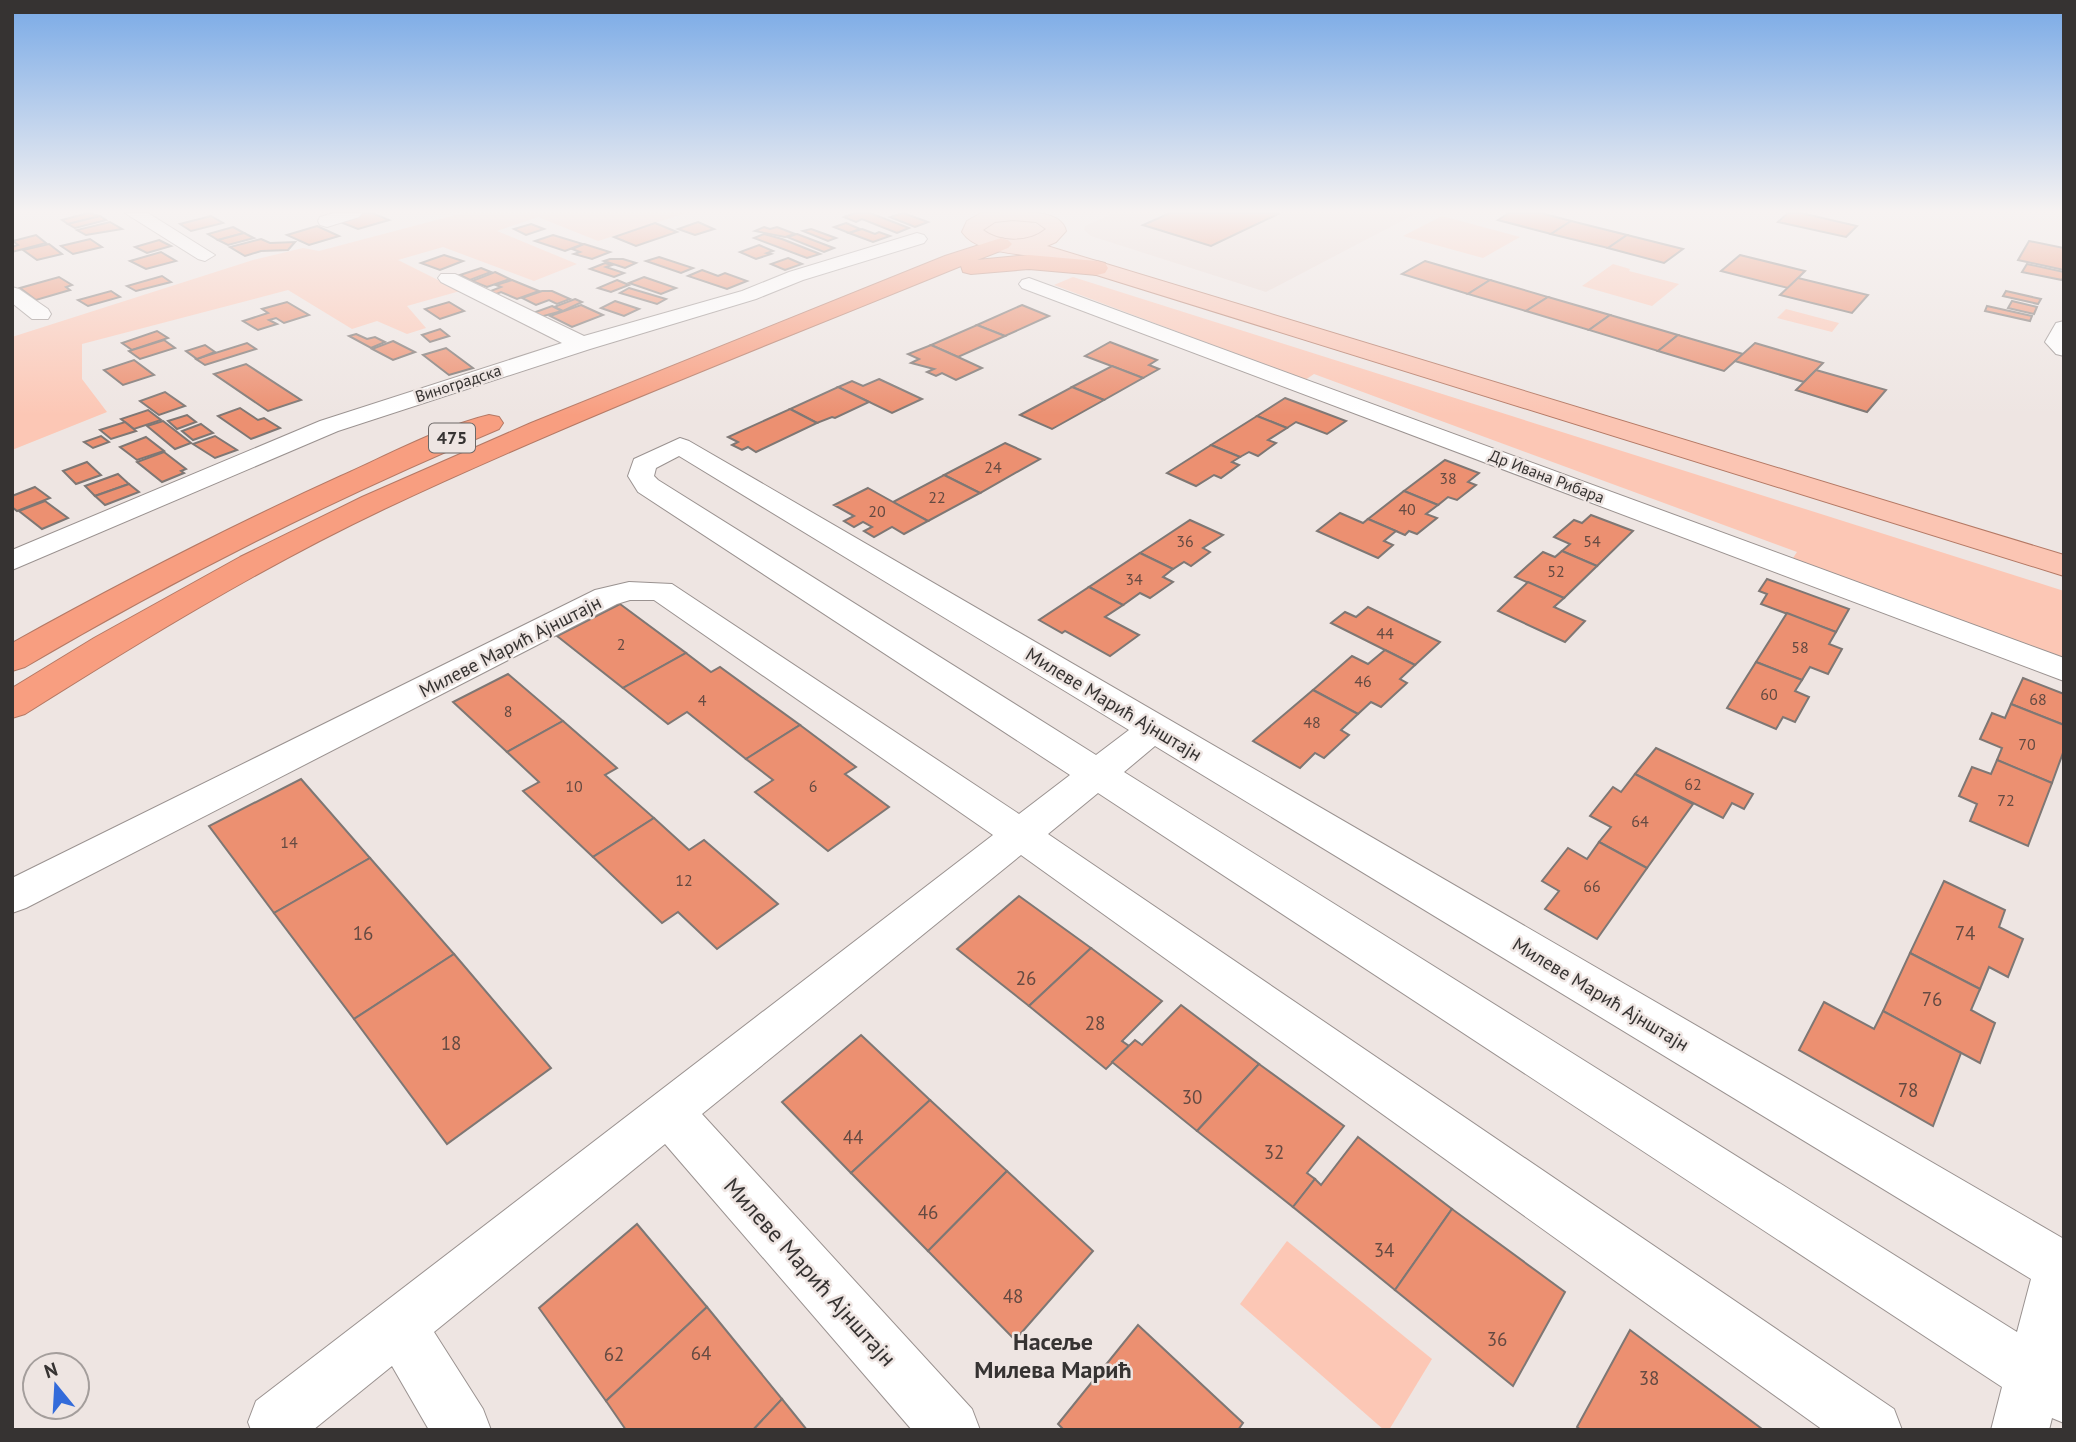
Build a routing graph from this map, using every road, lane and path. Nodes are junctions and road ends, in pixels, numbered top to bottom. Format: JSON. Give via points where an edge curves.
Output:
{"nodes":[{"id":1,"x":453,"y":280,"type":"edge"},
{"id":2,"x":785,"y":280,"type":"edge"},
{"id":3,"x":857,"y":280,"type":"edge"},
{"id":4,"x":907,"y":280,"type":"edge"},
{"id":5,"x":1137,"y":280,"type":"edge"},
{"id":6,"x":1214,"y":280,"type":"edge"},
{"id":7,"x":904,"y":281,"type":"joint"},
{"id":8,"x":1029,"y":284,"type":"dead end"},
{"id":9,"x":12,"y":293,"type":"edge"},
{"id":10,"x":40,"y":314,"type":"dead end"},
{"id":11,"x":2064,"y":328,"type":"edge"},
{"id":12,"x":582,"y":344,"type":"junction"},
{"id":13,"x":2064,"y":349,"type":"edge"},
{"id":14,"x":2064,"y":539,"type":"edge"},
{"id":15,"x":12,"y":561,"type":"edge"},
{"id":16,"x":2064,"y":566,"type":"edge"},
{"id":17,"x":12,"y":659,"type":"edge"},
{"id":18,"x":2064,"y":670,"type":"edge"},
{"id":19,"x":12,"y":705,"type":"edge"},
{"id":20,"x":1155,"y":728,"type":"junction"},
{"id":21,"x":1097,"y":775,"type":"junction"},
{"id":22,"x":1022,"y":835,"type":"junction"},
{"id":23,"x":12,"y":897,"type":"edge"},
{"id":24,"x":669,"y":1114,"type":"junction"},
{"id":25,"x":2062,"y":1268,"type":"edge"},
{"id":26,"x":399,"y":1326,"type":"junction"},
{"id":27,"x":2049,"y":1384,"type":"edge"},
{"id":28,"x":277,"y":1422,"type":"dead end"},
{"id":29,"x":462,"y":1430,"type":"edge"},
{"id":30,"x":951,"y":1430,"type":"edge"},
{"id":31,"x":1873,"y":1430,"type":"edge"},
{"id":32,"x":2020,"y":1430,"type":"edge"}],
"edges":[{"from":1,"to":12,"type":"street"},
{"from":2,"to":12,"type":"street","name":"Виноградска"},
{"from":3,"to":17,"type":"highway","number":"475","via":[[529,407],[368,475],[221,544]]},
{"from":4,"to":7,"type":"highway"},
{"from":5,"to":16,"type":"main road"},
{"from":6,"to":14,"type":"main road","via":[[1319,316]]},
{"from":7,"to":19,"type":"highway","number":"475","via":[[373,503],[143,625]]},
{"from":8,"to":18,"type":"street","name":"Др Ивана Рибара"},
{"from":9,"to":10,"type":"street"},
{"from":11,"to":13,"type":"street","via":[[2056,342]]},
{"from":12,"to":15,"type":"street","name":"Виноградска","via":[[330,426]]},
{"from":20,"to":21,"type":"street"},
{"from":20,"to":21,"type":"street","name":"Милеве Марић Ајнштајн","via":[[680,446],[643,465],[641,473],[648,486]]},
{"from":20,"to":25,"type":"street","name":"Милеве Марић Ајнштајн"},
{"from":21,"to":22,"type":"street"},
{"from":21,"to":27,"type":"street","name":"Милеве Марић Ајнштајн"},
{"from":22,"to":23,"type":"street","name":"Милеве Марић Ајнштајн","via":[[676,598],[647,590],[606,597]]},
{"from":22,"to":24,"type":"street"},
{"from":22,"to":31,"type":"street","name":"Милеве Марић Ајнштајн"},
{"from":24,"to":26,"type":"street"},
{"from":24,"to":30,"type":"street","name":"Милеве Марић Ајнштајн"},
{"from":25,"to":27,"type":"street"},
{"from":26,"to":28,"type":"street"},
{"from":26,"to":29,"type":"street"},
{"from":27,"to":32,"type":"street"}]}
